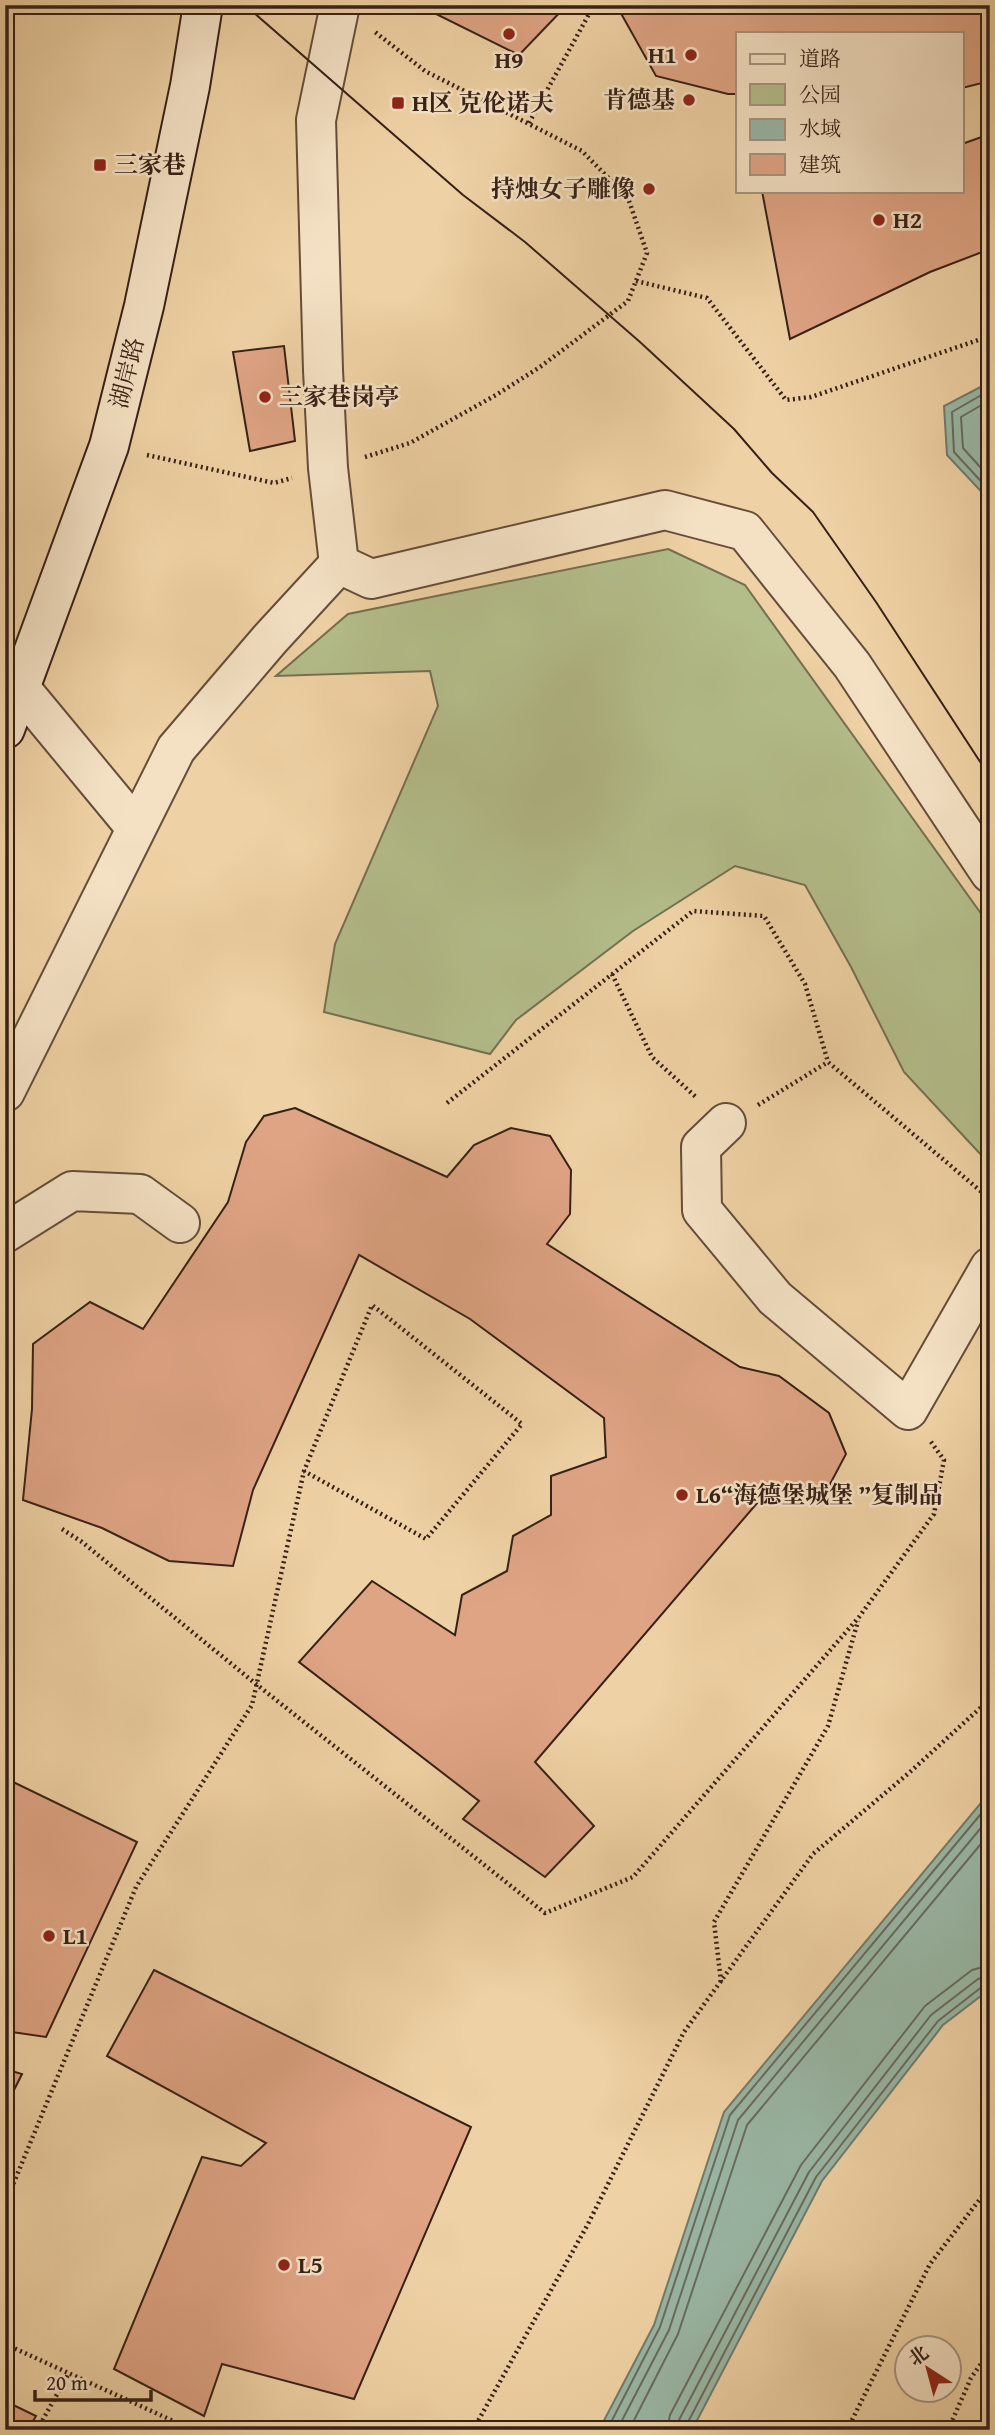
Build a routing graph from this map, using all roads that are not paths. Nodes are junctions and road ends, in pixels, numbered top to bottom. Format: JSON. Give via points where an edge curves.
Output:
{"nodes":[{"id":1,"x":203,"y":5,"type":"edge"},
{"id":2,"x":340,"y":5,"type":"edge"},
{"id":3,"x":339,"y":564,"type":"junction"},
{"id":4,"x":21,"y":689,"type":"junction"},
{"id":5,"x":5,"y":729,"type":"edge"},
{"id":6,"x":136,"y":828,"type":"junction"},
{"id":7,"x":990,"y":873,"type":"edge"},
{"id":8,"x":5,"y":1092,"type":"edge"},
{"id":9,"x":726,"y":1124,"type":"road end"},
{"id":10,"x":180,"y":1223,"type":"dead end"},
{"id":11,"x":5,"y":1233,"type":"edge"},
{"id":12,"x":990,"y":1267,"type":"edge"}],
"edges":[{"from":1,"to":4,"type":"street","name":"湖岸路","via":[[147,293],[109,446]]},
{"from":2,"to":3,"type":"street","via":[[316,120],[328,468]]},
{"from":3,"to":6,"type":"street","via":[[176,749]]},
{"from":3,"to":7,"type":"street","via":[[371,579],[665,510],[745,531],[852,665]]},
{"from":4,"to":5,"type":"street","name":"湖岸路"},
{"from":4,"to":6,"type":"street"},
{"from":6,"to":8,"type":"street"},
{"from":9,"to":12,"type":"street","via":[[701,1147],[702,1210],[775,1298],[908,1410]]},
{"from":10,"to":11,"type":"street","via":[[140,1194],[72,1191]]}]}
